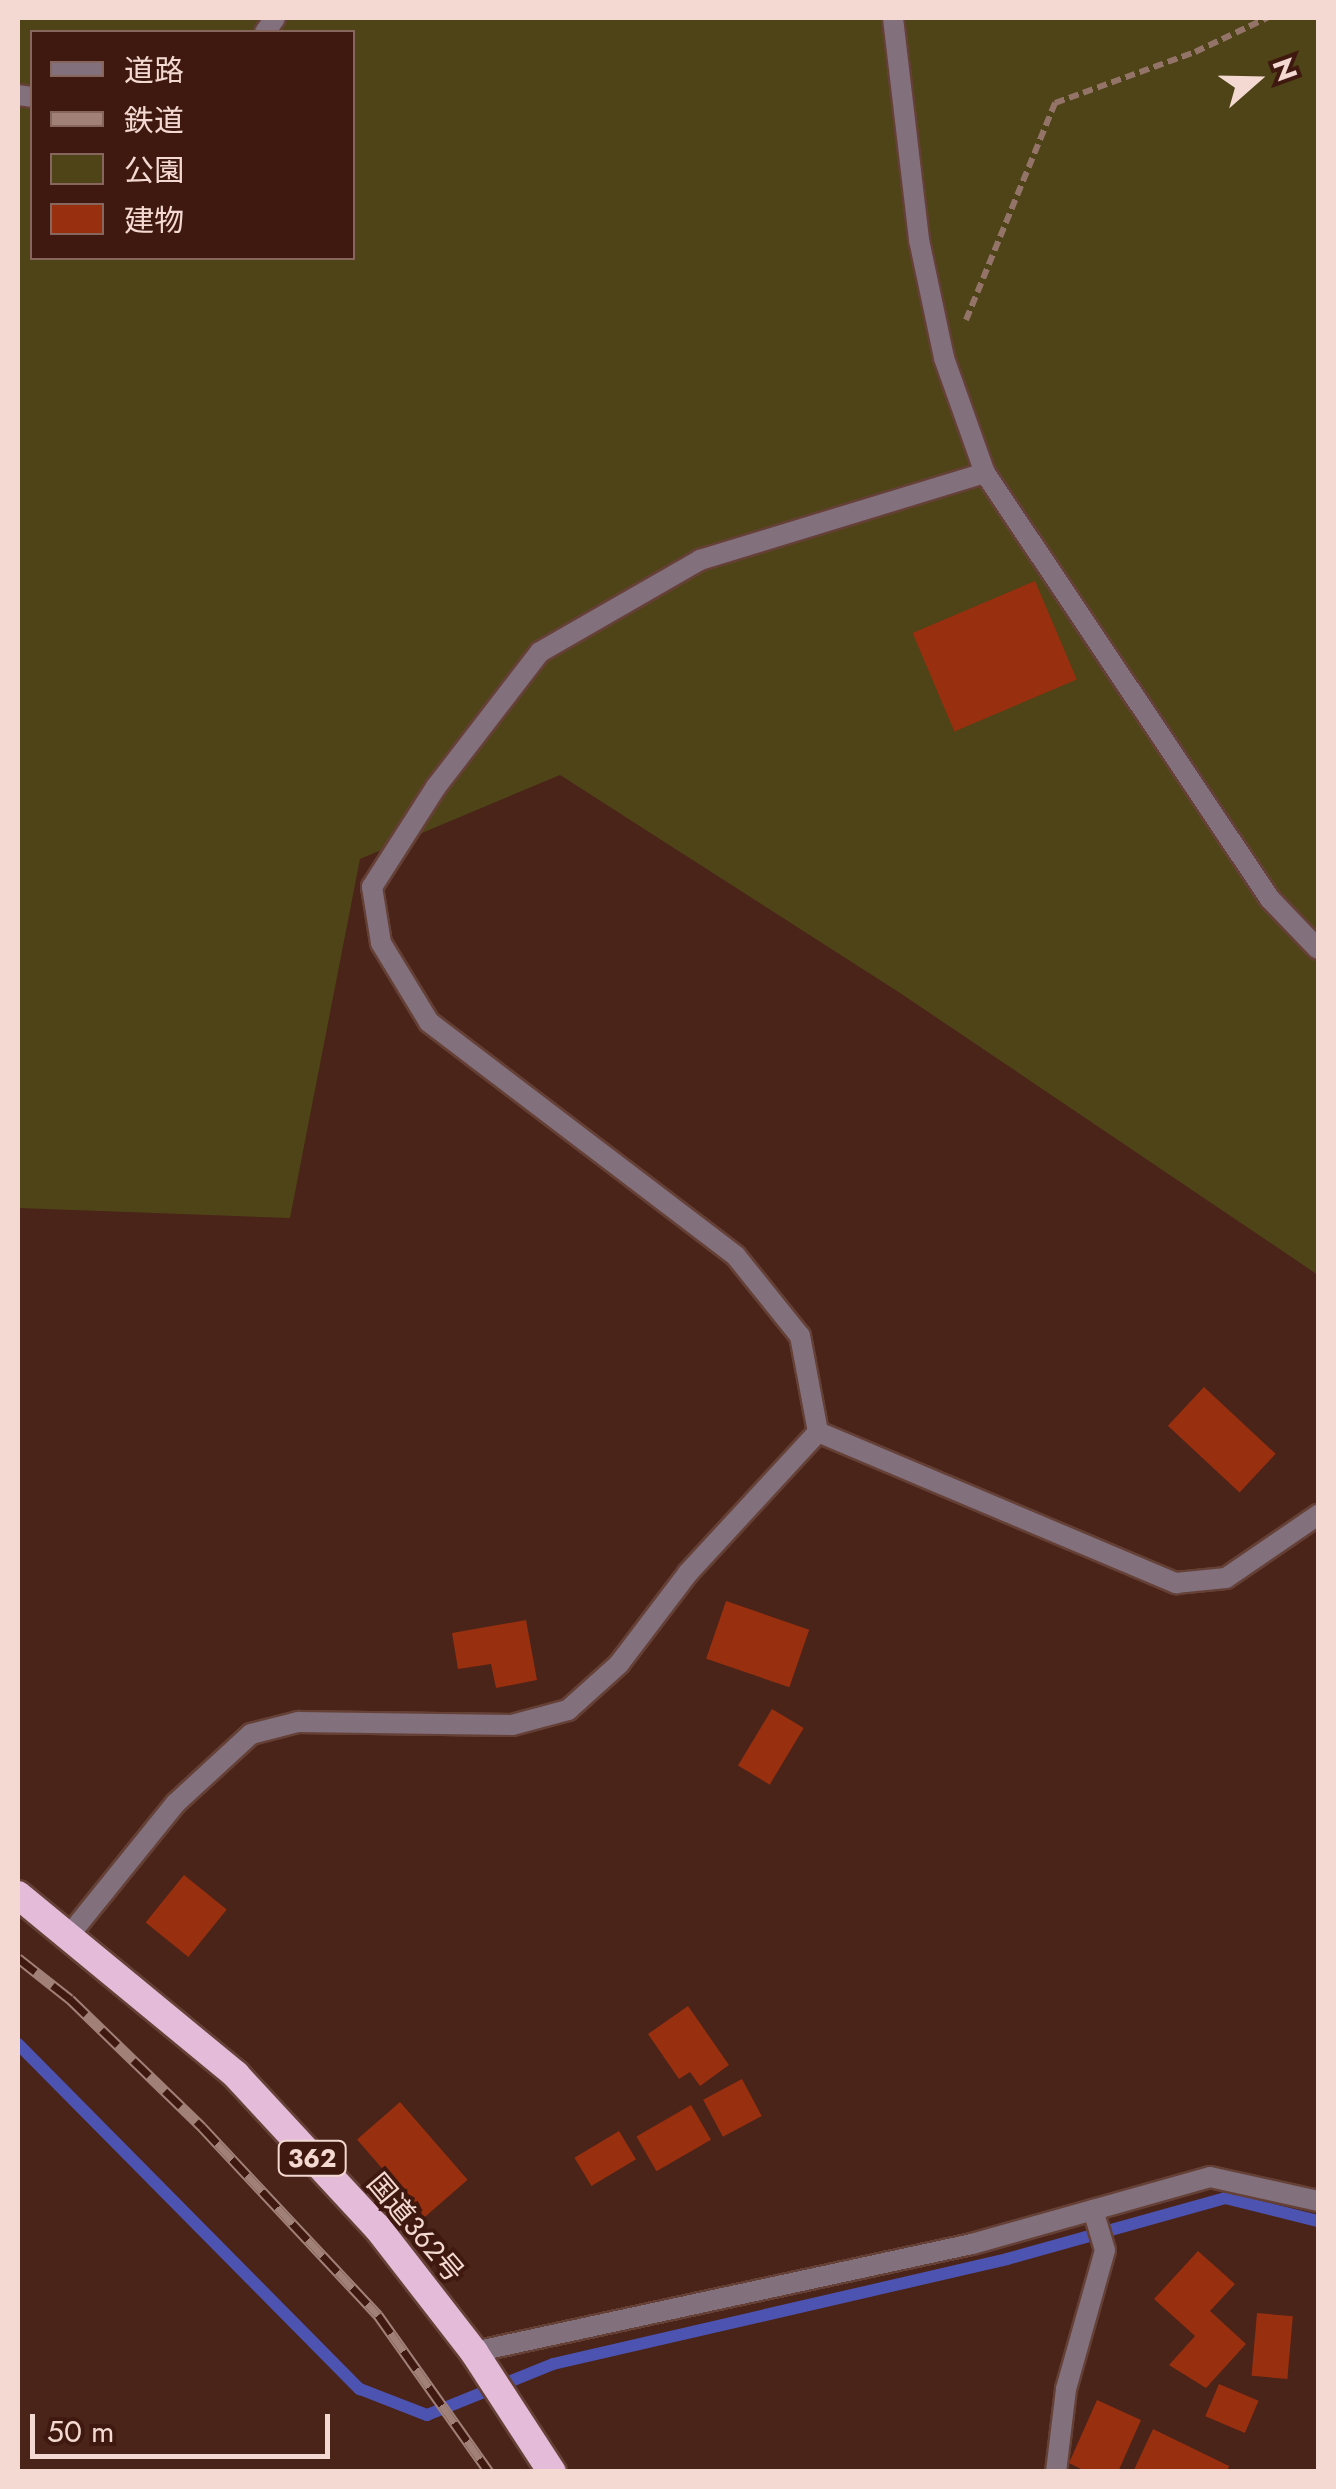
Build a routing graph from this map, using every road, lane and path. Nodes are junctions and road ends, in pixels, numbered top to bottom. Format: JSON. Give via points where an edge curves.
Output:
{"nodes":[{"id":1,"x":893,"y":18,"type":"edge"},
{"id":2,"x":1267,"y":18,"type":"edge"},
{"id":3,"x":944,"y":358,"type":"junction"},
{"id":4,"x":986,"y":473,"type":"junction"},
{"id":5,"x":1318,"y":949,"type":"edge"},
{"id":6,"x":818,"y":1432,"type":"junction"},
{"id":7,"x":1318,"y":1515,"type":"edge"},
{"id":8,"x":18,"y":1895,"type":"edge"},
{"id":9,"x":71,"y":1933,"type":"junction"},
{"id":10,"x":1318,"y":2202,"type":"edge"},
{"id":11,"x":1093,"y":2210,"type":"junction"},
{"id":12,"x":474,"y":2352,"type":"junction"},
{"id":13,"x":552,"y":2472,"type":"edge"},
{"id":14,"x":1056,"y":2472,"type":"edge"}],
"edges":[{"from":1,"to":3,"type":"street","via":[[919,240]]},
{"from":2,"to":3,"type":"path","via":[[1196,52],[1055,103],[970,313]]},
{"from":3,"to":4,"type":"street"},
{"from":4,"to":5,"type":"street","via":[[1270,898]]},
{"from":4,"to":6,"type":"street","via":[[700,560],[540,652],[436,787],[372,887],[381,944],[429,1022],[736,1256],[800,1336]]},
{"from":6,"to":7,"type":"street","via":[[1176,1583],[1226,1578]]},
{"from":6,"to":9,"type":"street","via":[[688,1573],[619,1664],[568,1710],[512,1725],[316,1721],[251,1734],[176,1803]]},
{"from":8,"to":9,"type":"highway","name":"国道362号","number":"362"},
{"from":9,"to":12,"type":"highway","name":"国道362号","number":"362","via":[[236,2075],[377,2228]]},
{"from":10,"to":11,"type":"street","via":[[1210,2177]]},
{"from":11,"to":12,"type":"street","via":[[972,2244]]},
{"from":11,"to":14,"type":"street","via":[[1105,2250],[1066,2390]]},
{"from":12,"to":13,"type":"highway","name":"国道362号","number":"362"}]}
